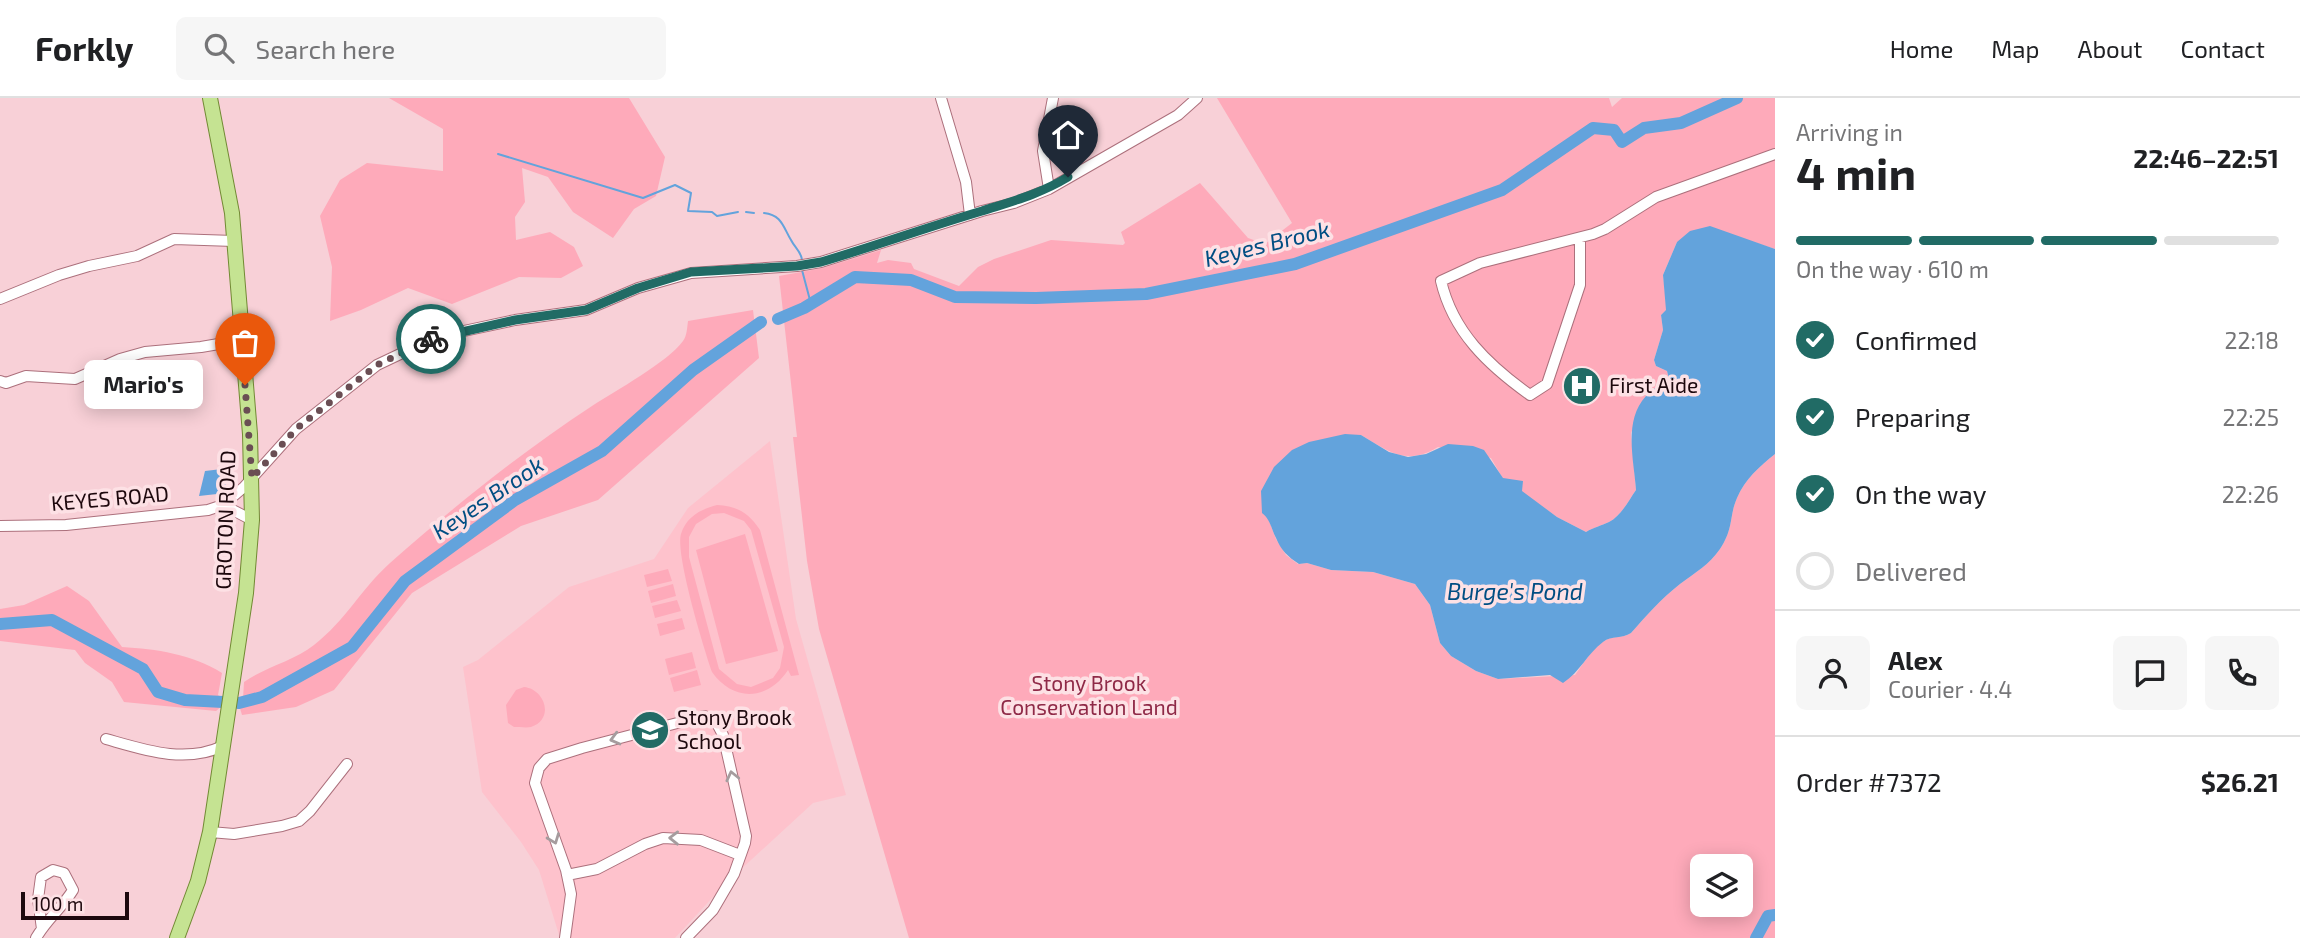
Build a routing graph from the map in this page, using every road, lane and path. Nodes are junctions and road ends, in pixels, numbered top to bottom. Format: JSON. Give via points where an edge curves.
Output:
{"nodes":[{"id":1,"x":210,"y":98,"type":"edge"},
{"id":2,"x":941,"y":98,"type":"edge"},
{"id":3,"x":1053,"y":98,"type":"edge"},
{"id":4,"x":1198,"y":98,"type":"edge"},
{"id":5,"x":1775,"y":154,"type":"edge"},
{"id":6,"x":1049,"y":189,"type":"junction"},
{"id":7,"x":970,"y":215,"type":"junction"},
{"id":8,"x":1580,"y":238,"type":"junction"},
{"id":9,"x":234,"y":241,"type":"junction"},
{"id":10,"x":0,"y":299,"type":"edge"},
{"id":11,"x":242,"y":340,"type":"junction"},
{"id":12,"x":2,"y":385,"type":"edge"},
{"id":13,"x":276,"y":449,"type":"junction"},
{"id":14,"x":251,"y":454,"type":"junction"},
{"id":15,"x":252,"y":478,"type":"junction"},
{"id":16,"x":223,"y":505,"type":"junction"},
{"id":17,"x":252,"y":520,"type":"junction"},
{"id":18,"x":0,"y":526,"type":"edge"},
{"id":19,"x":106,"y":739,"type":"dead end"},
{"id":20,"x":223,"y":746,"type":"junction"},
{"id":21,"x":347,"y":764,"type":"dead end"},
{"id":22,"x":210,"y":832,"type":"junction"},
{"id":23,"x":740,"y":855,"type":"junction"},
{"id":24,"x":567,"y":875,"type":"junction"},
{"id":25,"x":39,"y":933,"type":"edge"},
{"id":26,"x":177,"y":938,"type":"edge"},
{"id":27,"x":565,"y":938,"type":"edge"},
{"id":28,"x":686,"y":938,"type":"edge"}],
"edges":[{"from":1,"to":9,"type":"main road","name":"GROTON ROAD"},
{"from":2,"to":7,"type":"street","via":[[966,182]]},
{"from":3,"to":6,"type":"street","via":[[1043,151]]},
{"from":4,"to":6,"type":"street","via":[[1178,115]]},
{"from":5,"to":8,"type":"street","via":[[1656,197],[1605,229]]},
{"from":6,"to":7,"type":"street"},
{"from":7,"to":13,"type":"street","via":[[821,262],[691,272],[586,310],[436,337],[377,365]]},
{"from":8,"to":8,"type":"street","via":[[1580,285],[1548,384],[1530,395],[1503,376],[1468,340],[1450,310],[1441,281],[1480,263]]},
{"from":9,"to":10,"type":"street","via":[[174,239],[137,256],[58,275]]},
{"from":9,"to":11,"type":"main road","name":"GROTON ROAD"},
{"from":11,"to":12,"type":"street","via":[[145,352],[75,379],[26,376]]},
{"from":11,"to":14,"type":"main road","name":"GROTON ROAD"},
{"from":13,"to":14,"type":"street"},
{"from":13,"to":15,"type":"street"},
{"from":14,"to":15,"type":"main road","name":"GROTON ROAD"},
{"from":15,"to":16,"type":"street"},
{"from":15,"to":17,"type":"main road","name":"GROTON ROAD"},
{"from":16,"to":17,"type":"street"},
{"from":16,"to":18,"type":"street","name":"KEYES ROAD","via":[[93,522]]},
{"from":17,"to":20,"type":"main road","name":"GROTON ROAD"},
{"from":19,"to":20,"type":"street","via":[[188,756]]},
{"from":20,"to":22,"type":"main road","name":"GROTON ROAD"},
{"from":21,"to":22,"type":"street","via":[[299,821],[234,834]]},
{"from":22,"to":26,"type":"main road","name":"GROTON ROAD"},
{"from":23,"to":24,"type":"street","one_way":true,"via":[[701,841],[663,838],[597,869]]},
{"from":23,"to":24,"type":"street","one_way":true,"via":[[746,836],[723,735],[715,720],[704,716],[582,748],[547,759],[538,768],[535,783]]},
{"from":23,"to":28,"type":"street","via":[[713,910]]},
{"from":24,"to":27,"type":"street","via":[[570,894]]},
{"from":25,"to":25,"type":"street","via":[[73,890],[64,873],[53,870],[41,877]]}]}
